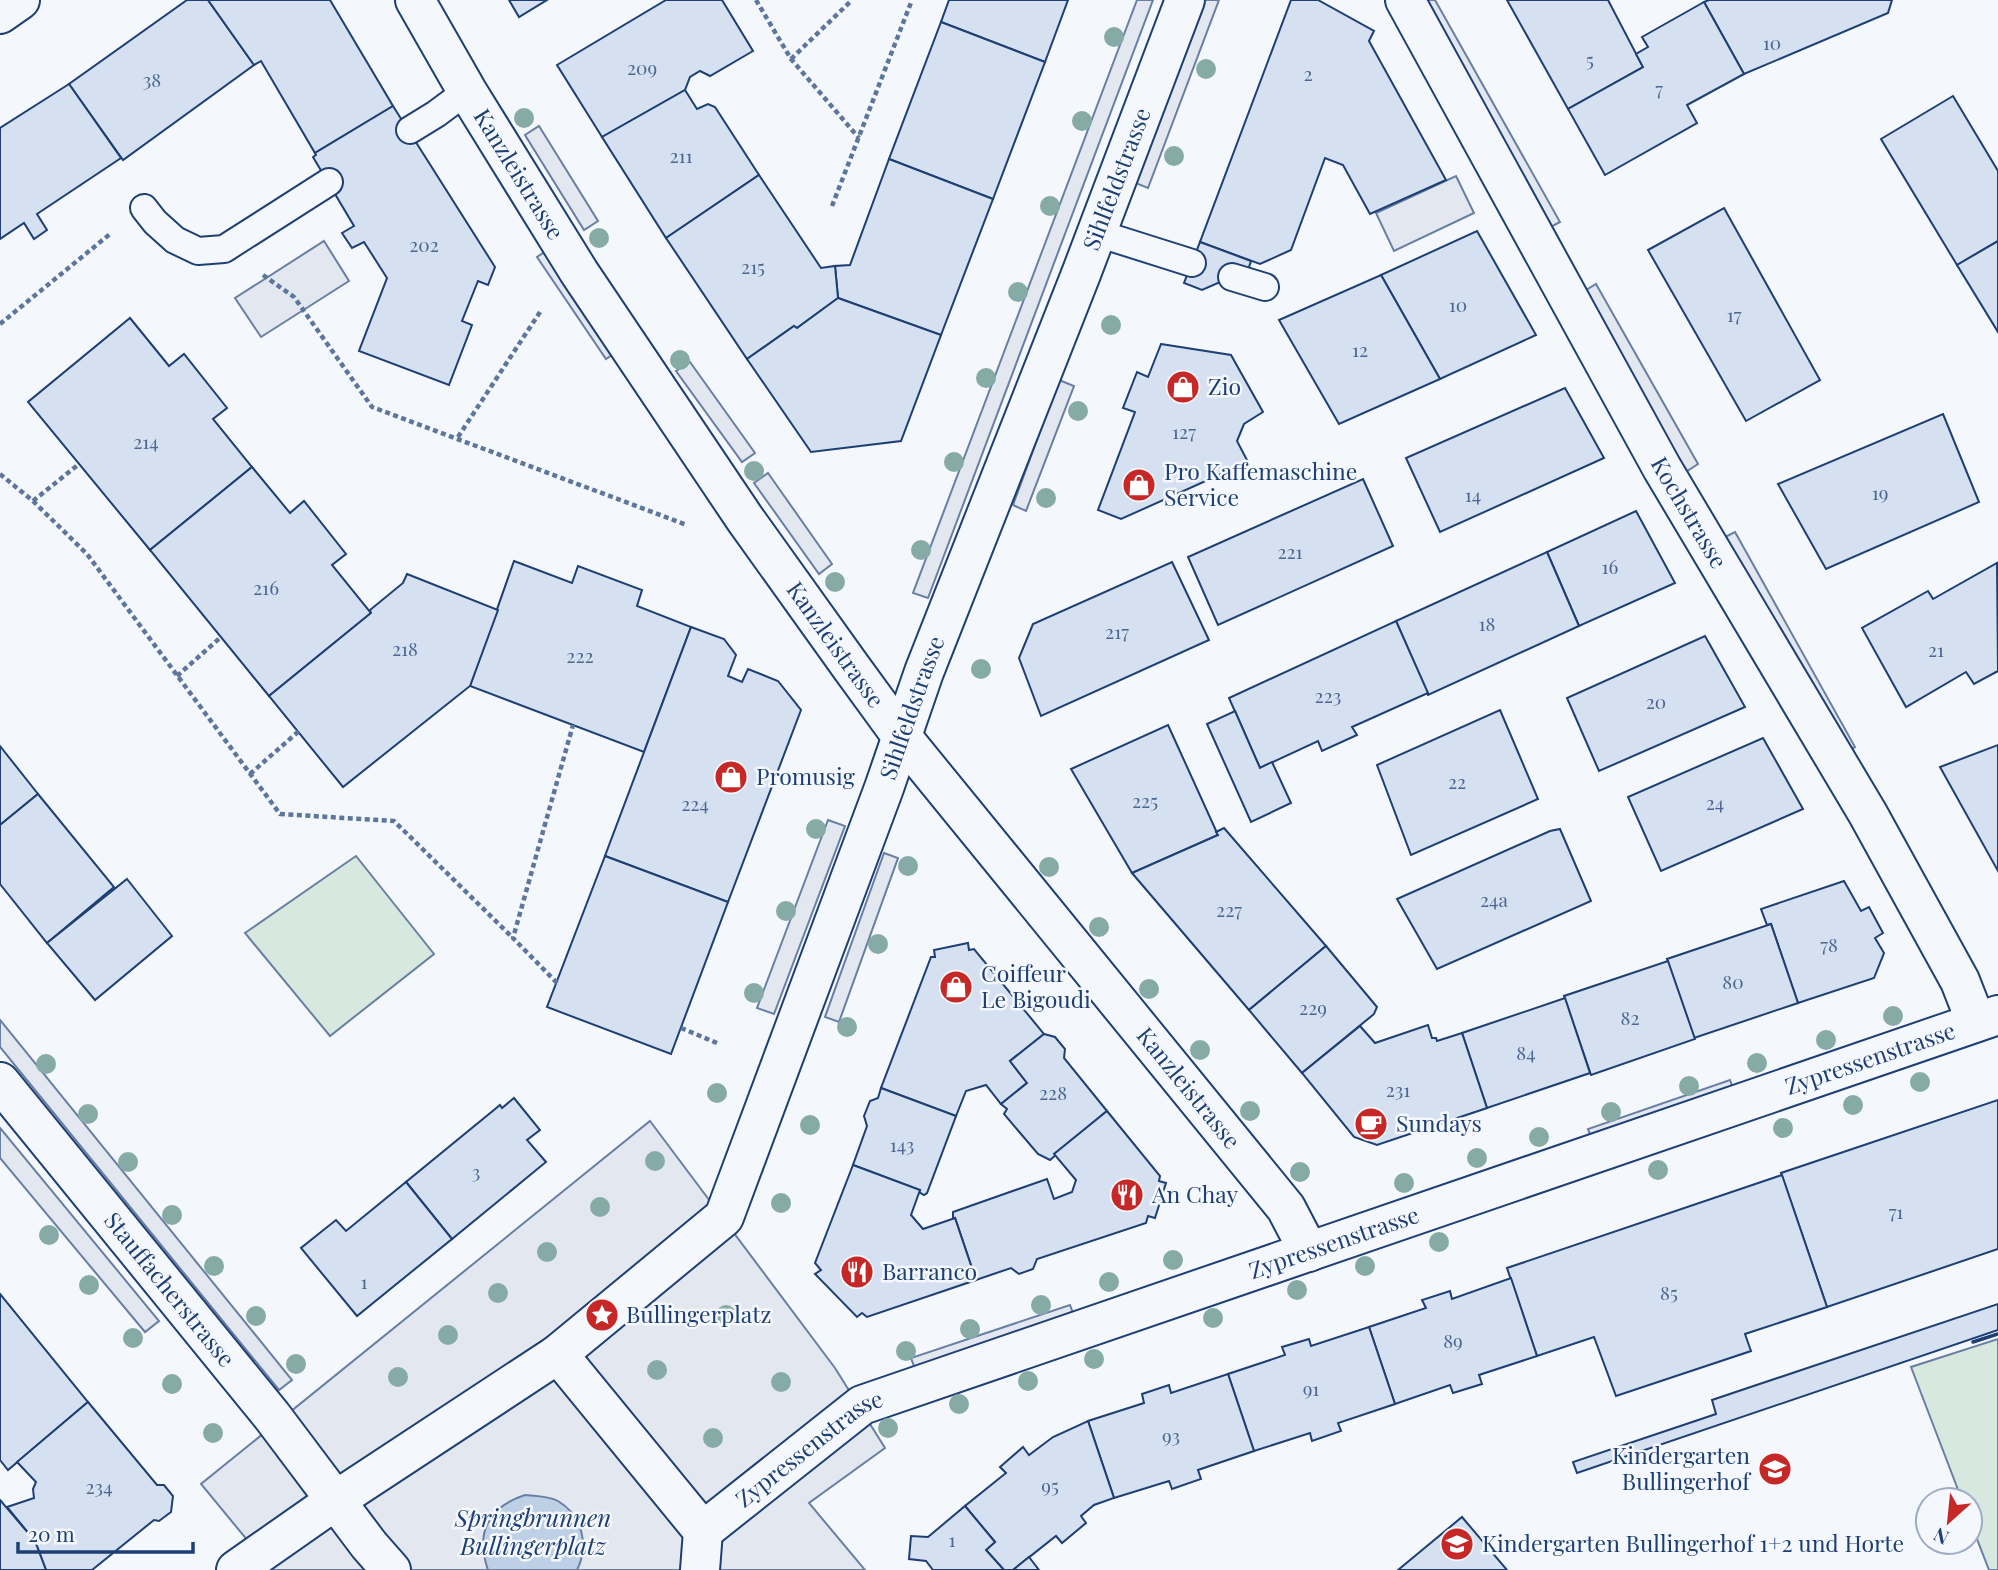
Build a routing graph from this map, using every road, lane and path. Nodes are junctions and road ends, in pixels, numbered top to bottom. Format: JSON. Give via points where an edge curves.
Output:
{"nodes":[{"id":1,"x":20,"y":0,"type":"edge"},
{"id":2,"x":415,"y":0,"type":"edge"},
{"id":3,"x":756,"y":0,"type":"edge"},
{"id":4,"x":852,"y":0,"type":"edge"},
{"id":5,"x":912,"y":0,"type":"edge"},
{"id":6,"x":1185,"y":0,"type":"edge"},
{"id":7,"x":1405,"y":0,"type":"edge"},
{"id":8,"x":0,"y":14,"type":"edge"},
{"id":9,"x":791,"y":59,"type":"junction"},
{"id":10,"x":467,"y":91,"type":"junction"},
{"id":11,"x":410,"y":130,"type":"dead end"},
{"id":12,"x":859,"y":138,"type":"junction"},
{"id":13,"x":329,"y":182,"type":"dead end"},
{"id":14,"x":832,"y":206,"type":"dead end"},
{"id":15,"x":144,"y":208,"type":"joint"},
{"id":16,"x":1097,"y":233,"type":"junction"},
{"id":17,"x":225,"y":249,"type":"junction"},
{"id":18,"x":1192,"y":263,"type":"dead end"},
{"id":19,"x":1232,"y":277,"type":"dead end"},
{"id":20,"x":1265,"y":287,"type":"dead end"},
{"id":21,"x":542,"y":309,"type":"dead end"},
{"id":22,"x":0,"y":324,"type":"edge"},
{"id":23,"x":458,"y":438,"type":"junction"},
{"id":24,"x":79,"y":464,"type":"dead end"},
{"id":25,"x":0,"y":474,"type":"edge"},
{"id":26,"x":33,"y":501,"type":"junction"},
{"id":27,"x":699,"y":529,"type":"dead end"},
{"id":28,"x":221,"y":638,"type":"dead end"},
{"id":29,"x":177,"y":676,"type":"junction"},
{"id":30,"x":573,"y":724,"type":"dead end"},
{"id":31,"x":299,"y":732,"type":"dead end"},
{"id":32,"x":902,"y":737,"type":"junction"},
{"id":33,"x":250,"y":774,"type":"junction"},
{"id":34,"x":513,"y":938,"type":"junction"},
{"id":35,"x":557,"y":983,"type":"dead end"},
{"id":36,"x":1987,"y":1018,"type":"edge"},
{"id":37,"x":681,"y":1028,"type":"dead end"},
{"id":38,"x":717,"y":1043,"type":"dead end"},
{"id":39,"x":0,"y":1082,"type":"edge"},
{"id":40,"x":1309,"y":1252,"type":"junction"},
{"id":41,"x":558,"y":1354,"type":"junction"},
{"id":42,"x":335,"y":1500,"type":"junction"},
{"id":43,"x":703,"y":1531,"type":"junction"},
{"id":44,"x":236,"y":1570,"type":"edge"},
{"id":45,"x":391,"y":1570,"type":"edge"},
{"id":46,"x":700,"y":1570,"type":"edge"}],
"edges":[{"from":1,"to":8,"type":"street"},
{"from":2,"to":10,"type":"street","name":"Kanzleistrasse"},
{"from":3,"to":9,"type":"path"},
{"from":4,"to":9,"type":"path"},
{"from":5,"to":12,"type":"path"},
{"from":6,"to":16,"type":"street","name":"Sihlfeldstrasse"},
{"from":7,"to":36,"type":"street","name":"Kochstrasse","via":[[1662,468],[1868,814],[1960,981]]},
{"from":9,"to":12,"type":"path"},
{"from":10,"to":11,"type":"lane"},
{"from":10,"to":32,"type":"street","name":"Kanzleistrasse","via":[[579,272],[745,519]]},
{"from":12,"to":14,"type":"path"},
{"from":13,"to":17,"type":"lane"},
{"from":15,"to":17,"type":"lane","via":[[175,240],[198,251]]},
{"from":15,"to":22,"type":"path"},
{"from":16,"to":18,"type":"lane"},
{"from":16,"to":32,"type":"street","name":"Sihlfeldstrasse"},
{"from":17,"to":23,"type":"path","via":[[294,298],[372,407]]},
{"from":19,"to":20,"type":"lane"},
{"from":21,"to":23,"type":"path"},
{"from":23,"to":27,"type":"path"},
{"from":24,"to":26,"type":"path"},
{"from":25,"to":26,"type":"path"},
{"from":26,"to":29,"type":"path","via":[[87,554]]},
{"from":28,"to":29,"type":"path"},
{"from":29,"to":33,"type":"path"},
{"from":30,"to":34,"type":"path"},
{"from":31,"to":33,"type":"path"},
{"from":32,"to":40,"type":"street","name":"Kanzleistrasse","via":[[1286,1208]]},
{"from":32,"to":41,"type":"street","name":"Sihlfeldstrasse","via":[[724,1217]]},
{"from":33,"to":34,"type":"path","via":[[280,814],[394,821]]},
{"from":34,"to":35,"type":"path"},
{"from":36,"to":40,"type":"street","name":"Zypressenstrasse"},
{"from":37,"to":38,"type":"path"},
{"from":39,"to":42,"type":"street","name":"Stauffacherstrasse"},
{"from":40,"to":43,"type":"street","name":"Zypressenstrasse","via":[[862,1405]]},
{"from":41,"to":42,"type":"street"},
{"from":41,"to":43,"type":"street"},
{"from":42,"to":44,"type":"street"},
{"from":42,"to":45,"type":"street"},
{"from":43,"to":46,"type":"street"}]}
